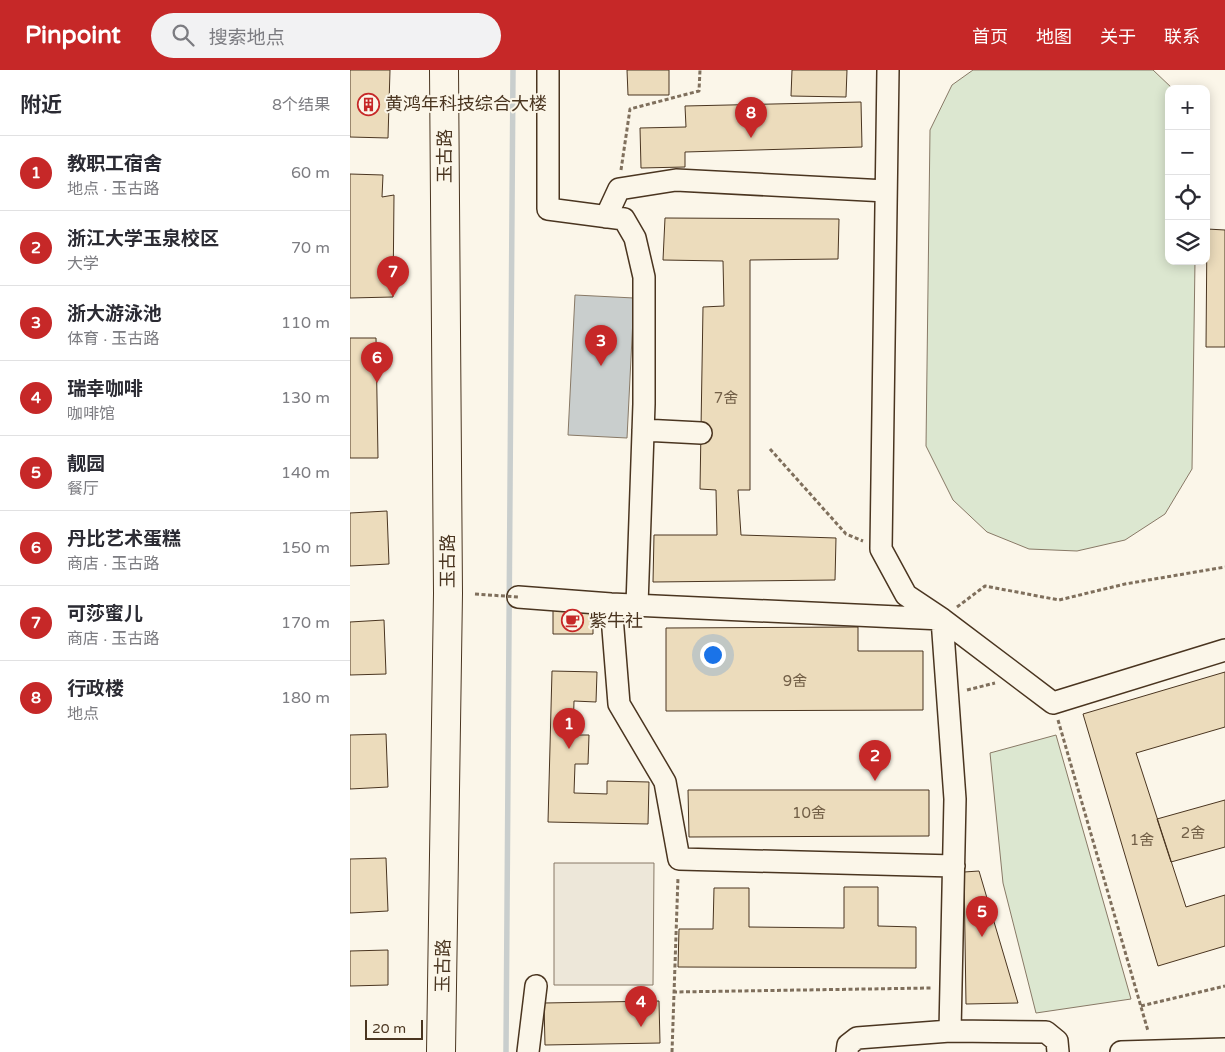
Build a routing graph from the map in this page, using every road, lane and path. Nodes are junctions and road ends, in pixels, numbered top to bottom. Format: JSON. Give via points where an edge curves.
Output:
{"nodes":[{"id":1,"x":444,"y":70,"type":"edge"},
{"id":2,"x":548,"y":70,"type":"edge"},
{"id":3,"x":700,"y":70,"type":"edge"},
{"id":4,"x":888,"y":70,"type":"edge"},
{"id":5,"x":619,"y":189,"type":"junction"},
{"id":6,"x":886,"y":191,"type":"junction"},
{"id":7,"x":606,"y":217,"type":"junction"},
{"id":8,"x":643,"y":430,"type":"junction"},
{"id":9,"x":701,"y":433,"type":"dead end"},
{"id":10,"x":770,"y":449,"type":"dead end"},
{"id":11,"x":881,"y":550,"type":"junction"},
{"id":12,"x":1225,"y":567,"type":"edge"},
{"id":13,"x":475,"y":594,"type":"dead end"},
{"id":14,"x":518,"y":597,"type":"joint"},
{"id":15,"x":611,"y":604,"type":"junction"},
{"id":16,"x":637,"y":605,"type":"junction"},
{"id":17,"x":942,"y":619,"type":"junction"},
{"id":18,"x":1225,"y":650,"type":"edge"},
{"id":19,"x":1053,"y":703,"type":"junction"},
{"id":20,"x":679,"y":859,"type":"junction"},
{"id":21,"x":954,"y":866,"type":"junction"},
{"id":22,"x":536,"y":986,"type":"dead end"},
{"id":23,"x":1225,"y":986,"type":"edge"},
{"id":24,"x":952,"y":988,"type":"junction"},
{"id":25,"x":673,"y":992,"type":"junction"},
{"id":26,"x":1141,"y":1006,"type":"junction"},
{"id":27,"x":950,"y":1031,"type":"junction"},
{"id":28,"x":1225,"y":1049,"type":"edge"},
{"id":29,"x":1154,"y":1051,"type":"edge"},
{"id":30,"x":441,"y":1052,"type":"edge"},
{"id":31,"x":528,"y":1052,"type":"edge"},
{"id":32,"x":672,"y":1052,"type":"edge"},
{"id":33,"x":848,"y":1052,"type":"edge"},
{"id":34,"x":1058,"y":1052,"type":"edge"},
{"id":35,"x":1121,"y":1052,"type":"edge"}],
"edges":[{"from":1,"to":30,"type":"main road","name":"玉古路","via":[[448,593]]},
{"from":2,"to":7,"type":"street","via":[[548,209]]},
{"from":3,"to":5,"type":"path","via":[[699,91],[630,109]]},
{"from":4,"to":6,"type":"street"},
{"from":5,"to":6,"type":"street","via":[[676,180]]},
{"from":5,"to":7,"type":"street"},
{"from":6,"to":11,"type":"street"},
{"from":7,"to":8,"type":"street","via":[[624,219],[635,238],[644,277]]},
{"from":8,"to":9,"type":"street"},
{"from":8,"to":16,"type":"street"},
{"from":10,"to":11,"type":"path","via":[[846,534]]},
{"from":11,"to":17,"type":"street","via":[[906,595]]},
{"from":12,"to":17,"type":"path","via":[[1125,584],[1059,600],[985,586]]},
{"from":13,"to":14,"type":"path","bridge":true},
{"from":14,"to":15,"type":"street"},
{"from":15,"to":16,"type":"street"},
{"from":15,"to":20,"type":"street","via":[[619,704],[665,782]]},
{"from":16,"to":17,"type":"street"},
{"from":17,"to":19,"type":"street"},
{"from":17,"to":21,"type":"street","via":[[956,799]]},
{"from":18,"to":19,"type":"street"},
{"from":19,"to":26,"type":"path"},
{"from":20,"to":21,"type":"street"},
{"from":20,"to":25,"type":"path"},
{"from":21,"to":24,"type":"street"},
{"from":22,"to":31,"type":"street"},
{"from":23,"to":26,"type":"path"},
{"from":24,"to":25,"type":"path"},
{"from":24,"to":27,"type":"street"},
{"from":25,"to":32,"type":"path"},
{"from":26,"to":29,"type":"path"},
{"from":27,"to":33,"type":"street","via":[[857,1038],[848,1045]]},
{"from":27,"to":34,"type":"street","via":[[1046,1032],[1057,1041]]},
{"from":28,"to":29,"type":"street"},
{"from":29,"to":35,"type":"street"}]}
